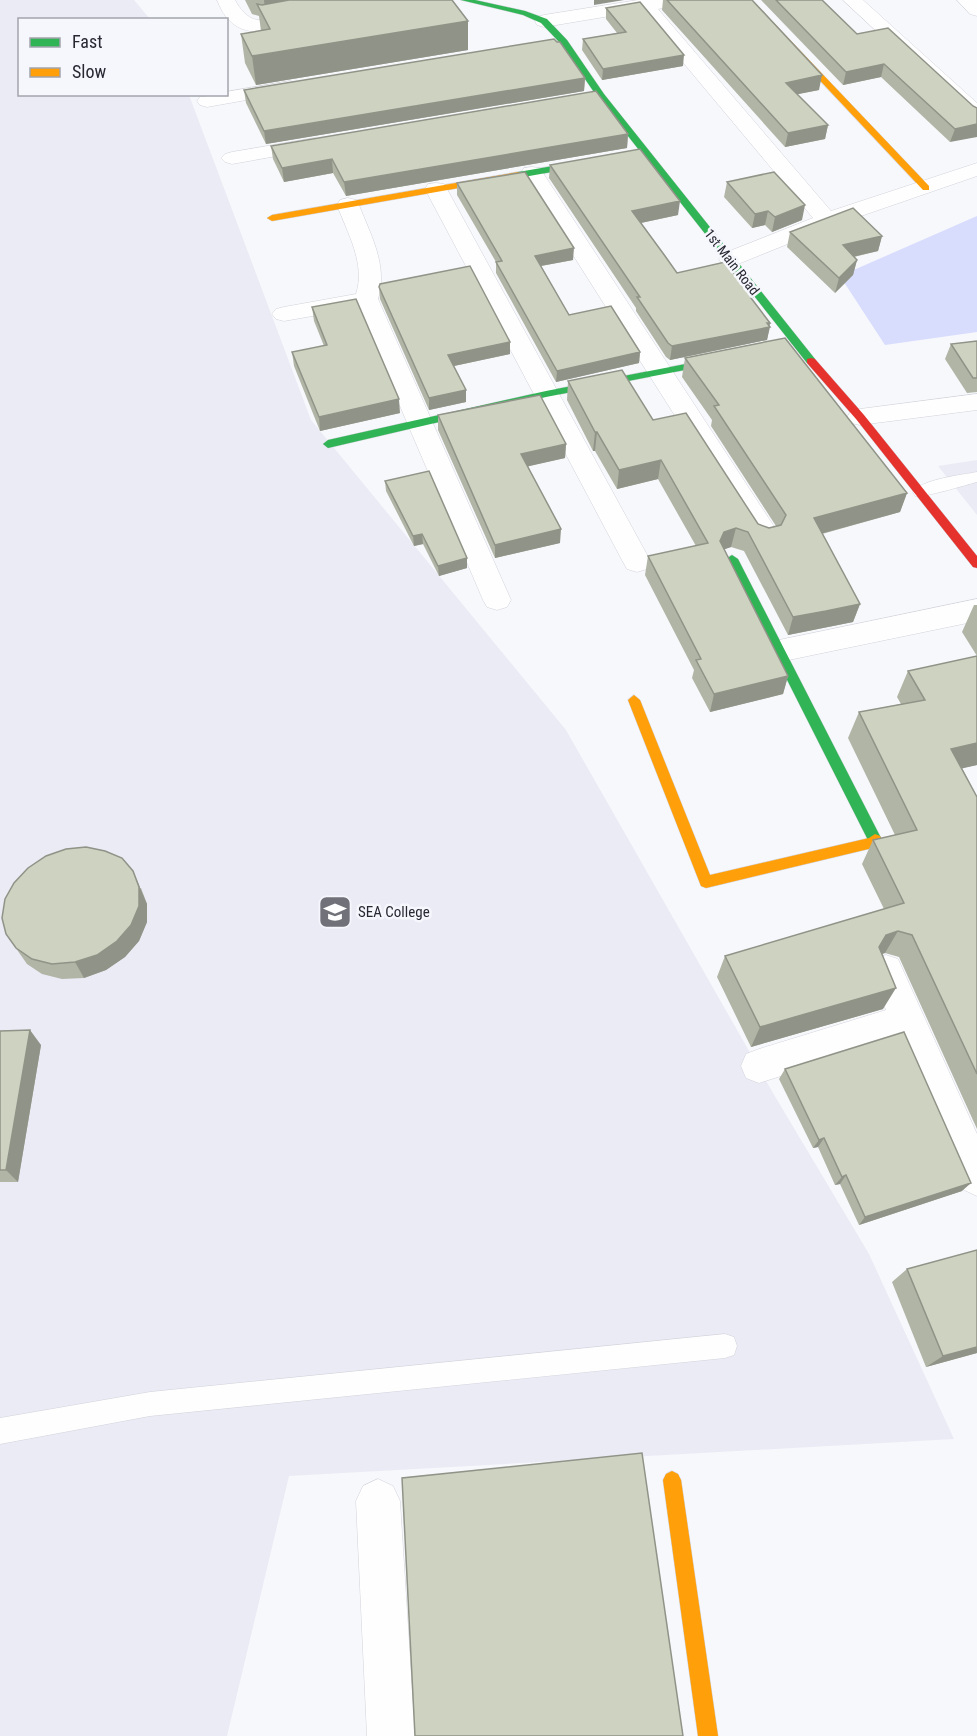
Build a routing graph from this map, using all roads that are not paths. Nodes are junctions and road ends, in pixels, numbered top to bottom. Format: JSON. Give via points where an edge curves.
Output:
{"nodes":[{"id":1,"x":226,"y":0,"type":"edge"},
{"id":2,"x":465,"y":0,"type":"edge"},
{"id":3,"x":677,"y":0,"type":"edge"},
{"id":4,"x":748,"y":0,"type":"edge"},
{"id":5,"x":852,"y":0,"type":"edge"},
{"id":6,"x":966,"y":0,"type":"edge"},
{"id":7,"x":644,"y":4,"type":"junction"},
{"id":8,"x":977,"y":10,"type":"edge"},
{"id":9,"x":324,"y":15,"type":"edge"},
{"id":10,"x":544,"y":21,"type":"junction"},
{"id":11,"x":564,"y":42,"type":"junction"},
{"id":12,"x":541,"y":46,"type":"edge"},
{"id":13,"x":310,"y":84,"type":"edge"},
{"id":14,"x":601,"y":96,"type":"junction"},
{"id":15,"x":578,"y":100,"type":"edge"},
{"id":16,"x":207,"y":101,"type":"dead end"},
{"id":17,"x":977,"y":114,"type":"edge"},
{"id":18,"x":336,"y":140,"type":"edge"},
{"id":19,"x":232,"y":158,"type":"dead end"},
{"id":20,"x":612,"y":159,"type":"edge"},
{"id":21,"x":977,"y":170,"type":"edge"},
{"id":22,"x":532,"y":173,"type":"junction"},
{"id":23,"x":926,"y":188,"type":"junction"},
{"id":24,"x":436,"y":189,"type":"junction"},
{"id":25,"x":348,"y":205,"type":"junction"},
{"id":26,"x":272,"y":218,"type":"dead end"},
{"id":27,"x":827,"y":220,"type":"junction"},
{"id":28,"x":730,"y":259,"type":"junction"},
{"id":29,"x":366,"y":298,"type":"junction"},
{"id":30,"x":284,"y":314,"type":"dead end"},
{"id":31,"x":740,"y":356,"type":"edge"},
{"id":32,"x":661,"y":373,"type":"junction"},
{"id":33,"x":546,"y":394,"type":"junction"},
{"id":34,"x":977,"y":402,"type":"edge"},
{"id":35,"x":860,"y":417,"type":"junction"},
{"id":36,"x":421,"y":424,"type":"junction"},
{"id":37,"x":328,"y":444,"type":"dead end"},
{"id":38,"x":977,"y":477,"type":"edge"},
{"id":39,"x":921,"y":492,"type":"junction"},
{"id":40,"x":765,"y":535,"type":"edge"},
{"id":41,"x":732,"y":559,"type":"edge"},
{"id":42,"x":637,"y":562,"type":"dead end"},
{"id":43,"x":977,"y":564,"type":"edge"},
{"id":44,"x":497,"y":600,"type":"dead end"},
{"id":45,"x":977,"y":610,"type":"edge"},
{"id":46,"x":779,"y":651,"type":"junction"},
{"id":47,"x":634,"y":700,"type":"dead end"},
{"id":48,"x":886,"y":970,"type":"edge"},
{"id":49,"x":908,"y":1020,"type":"junction"},
{"id":50,"x":759,"y":1066,"type":"dead end"},
{"id":51,"x":977,"y":1177,"type":"edge"},
{"id":52,"x":724,"y":1346,"type":"dead end"},
{"id":53,"x":0,"y":1431,"type":"edge"},
{"id":54,"x":672,"y":1480,"type":"dead end"},
{"id":55,"x":378,"y":1501,"type":"dead end"},
{"id":56,"x":391,"y":1736,"type":"edge"},
{"id":57,"x":708,"y":1736,"type":"edge"}],
"edges":[{"from":1,"to":9,"type":"street","via":[[237,18],[252,25]]},
{"from":2,"to":10,"type":"street","name":"1st Main Road"},
{"from":3,"to":7,"type":"street"},
{"from":4,"to":23,"type":"street"},
{"from":5,"to":17,"type":"street"},
{"from":6,"to":8,"type":"street"},
{"from":7,"to":10,"type":"street"},
{"from":7,"to":27,"type":"street"},
{"from":10,"to":11,"type":"street","name":"1st Main Road"},
{"from":11,"to":12,"type":"street"},
{"from":11,"to":14,"type":"street","name":"1st Main Road"},
{"from":13,"to":16,"type":"street"},
{"from":14,"to":15,"type":"street"},
{"from":14,"to":28,"type":"street","name":"1st Main Road","via":[[641,154]]},
{"from":18,"to":19,"type":"street"},
{"from":20,"to":22,"type":"street"},
{"from":21,"to":23,"type":"street"},
{"from":22,"to":24,"type":"street"},
{"from":22,"to":32,"type":"street"},
{"from":23,"to":27,"type":"street"},
{"from":24,"to":25,"type":"street"},
{"from":24,"to":33,"type":"street"},
{"from":25,"to":26,"type":"street"},
{"from":25,"to":29,"type":"street","via":[[369,259],[372,287]]},
{"from":27,"to":28,"type":"street"},
{"from":28,"to":35,"type":"street","name":"1st Main Road","via":[[791,345]]},
{"from":29,"to":30,"type":"street"},
{"from":29,"to":36,"type":"street"},
{"from":31,"to":32,"type":"street"},
{"from":32,"to":33,"type":"street"},
{"from":32,"to":40,"type":"street"},
{"from":33,"to":36,"type":"street"},
{"from":33,"to":42,"type":"street"},
{"from":34,"to":35,"type":"street"},
{"from":35,"to":39,"type":"street","name":"1st Main Road"},
{"from":36,"to":37,"type":"street"},
{"from":36,"to":44,"type":"street"},
{"from":38,"to":39,"type":"lane"},
{"from":39,"to":43,"type":"street","name":"1st Main Road"},
{"from":41,"to":46,"type":"street"},
{"from":45,"to":46,"type":"street"},
{"from":46,"to":47,"type":"street","via":[[876,842],[706,882]]},
{"from":48,"to":49,"type":"street"},
{"from":49,"to":50,"type":"street"},
{"from":49,"to":51,"type":"street"},
{"from":52,"to":53,"type":"lane","via":[[150,1404]]},
{"from":54,"to":57,"type":"street"},
{"from":55,"to":56,"type":"street"}]}
